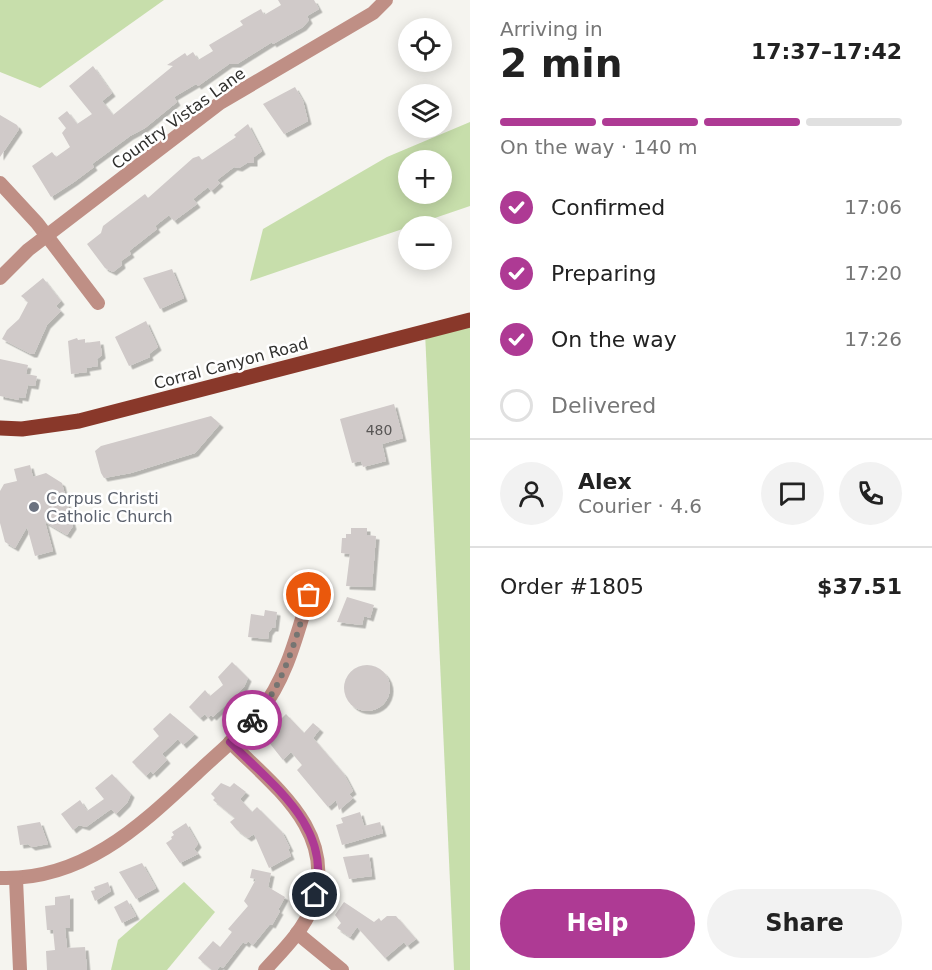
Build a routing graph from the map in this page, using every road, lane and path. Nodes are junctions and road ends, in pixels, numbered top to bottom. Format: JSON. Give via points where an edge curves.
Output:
{"nodes":[{"id":1,"x":386,"y":0,"type":"edge"},
{"id":2,"x":0,"y":183,"type":"edge"},
{"id":3,"x":47,"y":237,"type":"junction"},
{"id":4,"x":0,"y":278,"type":"edge"},
{"id":5,"x":98,"y":303,"type":"dead end"},
{"id":6,"x":470,"y":320,"type":"edge"},
{"id":7,"x":0,"y":428,"type":"edge"},
{"id":8,"x":309,"y":595,"type":"dead end"},
{"id":9,"x":230,"y":742,"type":"junction"},
{"id":10,"x":0,"y":878,"type":"edge"},
{"id":11,"x":16,"y":879,"type":"junction"},
{"id":12,"x":297,"y":933,"type":"junction"},
{"id":13,"x":20,"y":970,"type":"edge"},
{"id":14,"x":266,"y":970,"type":"edge"},
{"id":15,"x":342,"y":970,"type":"edge"}],
"edges":[{"from":1,"to":3,"type":"street","name":"Country Vistas Lane","via":[[373,13],[220,103]]},
{"from":2,"to":3,"type":"street"},
{"from":3,"to":4,"type":"street","name":"Country Vistas Lane"},
{"from":3,"to":5,"type":"street"},
{"from":6,"to":7,"type":"main road","name":"Corral Canyon Road","via":[[79,421]]},
{"from":8,"to":9,"type":"street","via":[[276,686],[259,713]]},
{"from":9,"to":11,"type":"street","via":[[140,826],[109,848],[71,867]]},
{"from":9,"to":12,"type":"street","via":[[291,804],[313,835],[318,881],[311,908]]},
{"from":10,"to":11,"type":"street"},
{"from":11,"to":13,"type":"street"},
{"from":12,"to":14,"type":"street"},
{"from":12,"to":15,"type":"street"}]}
